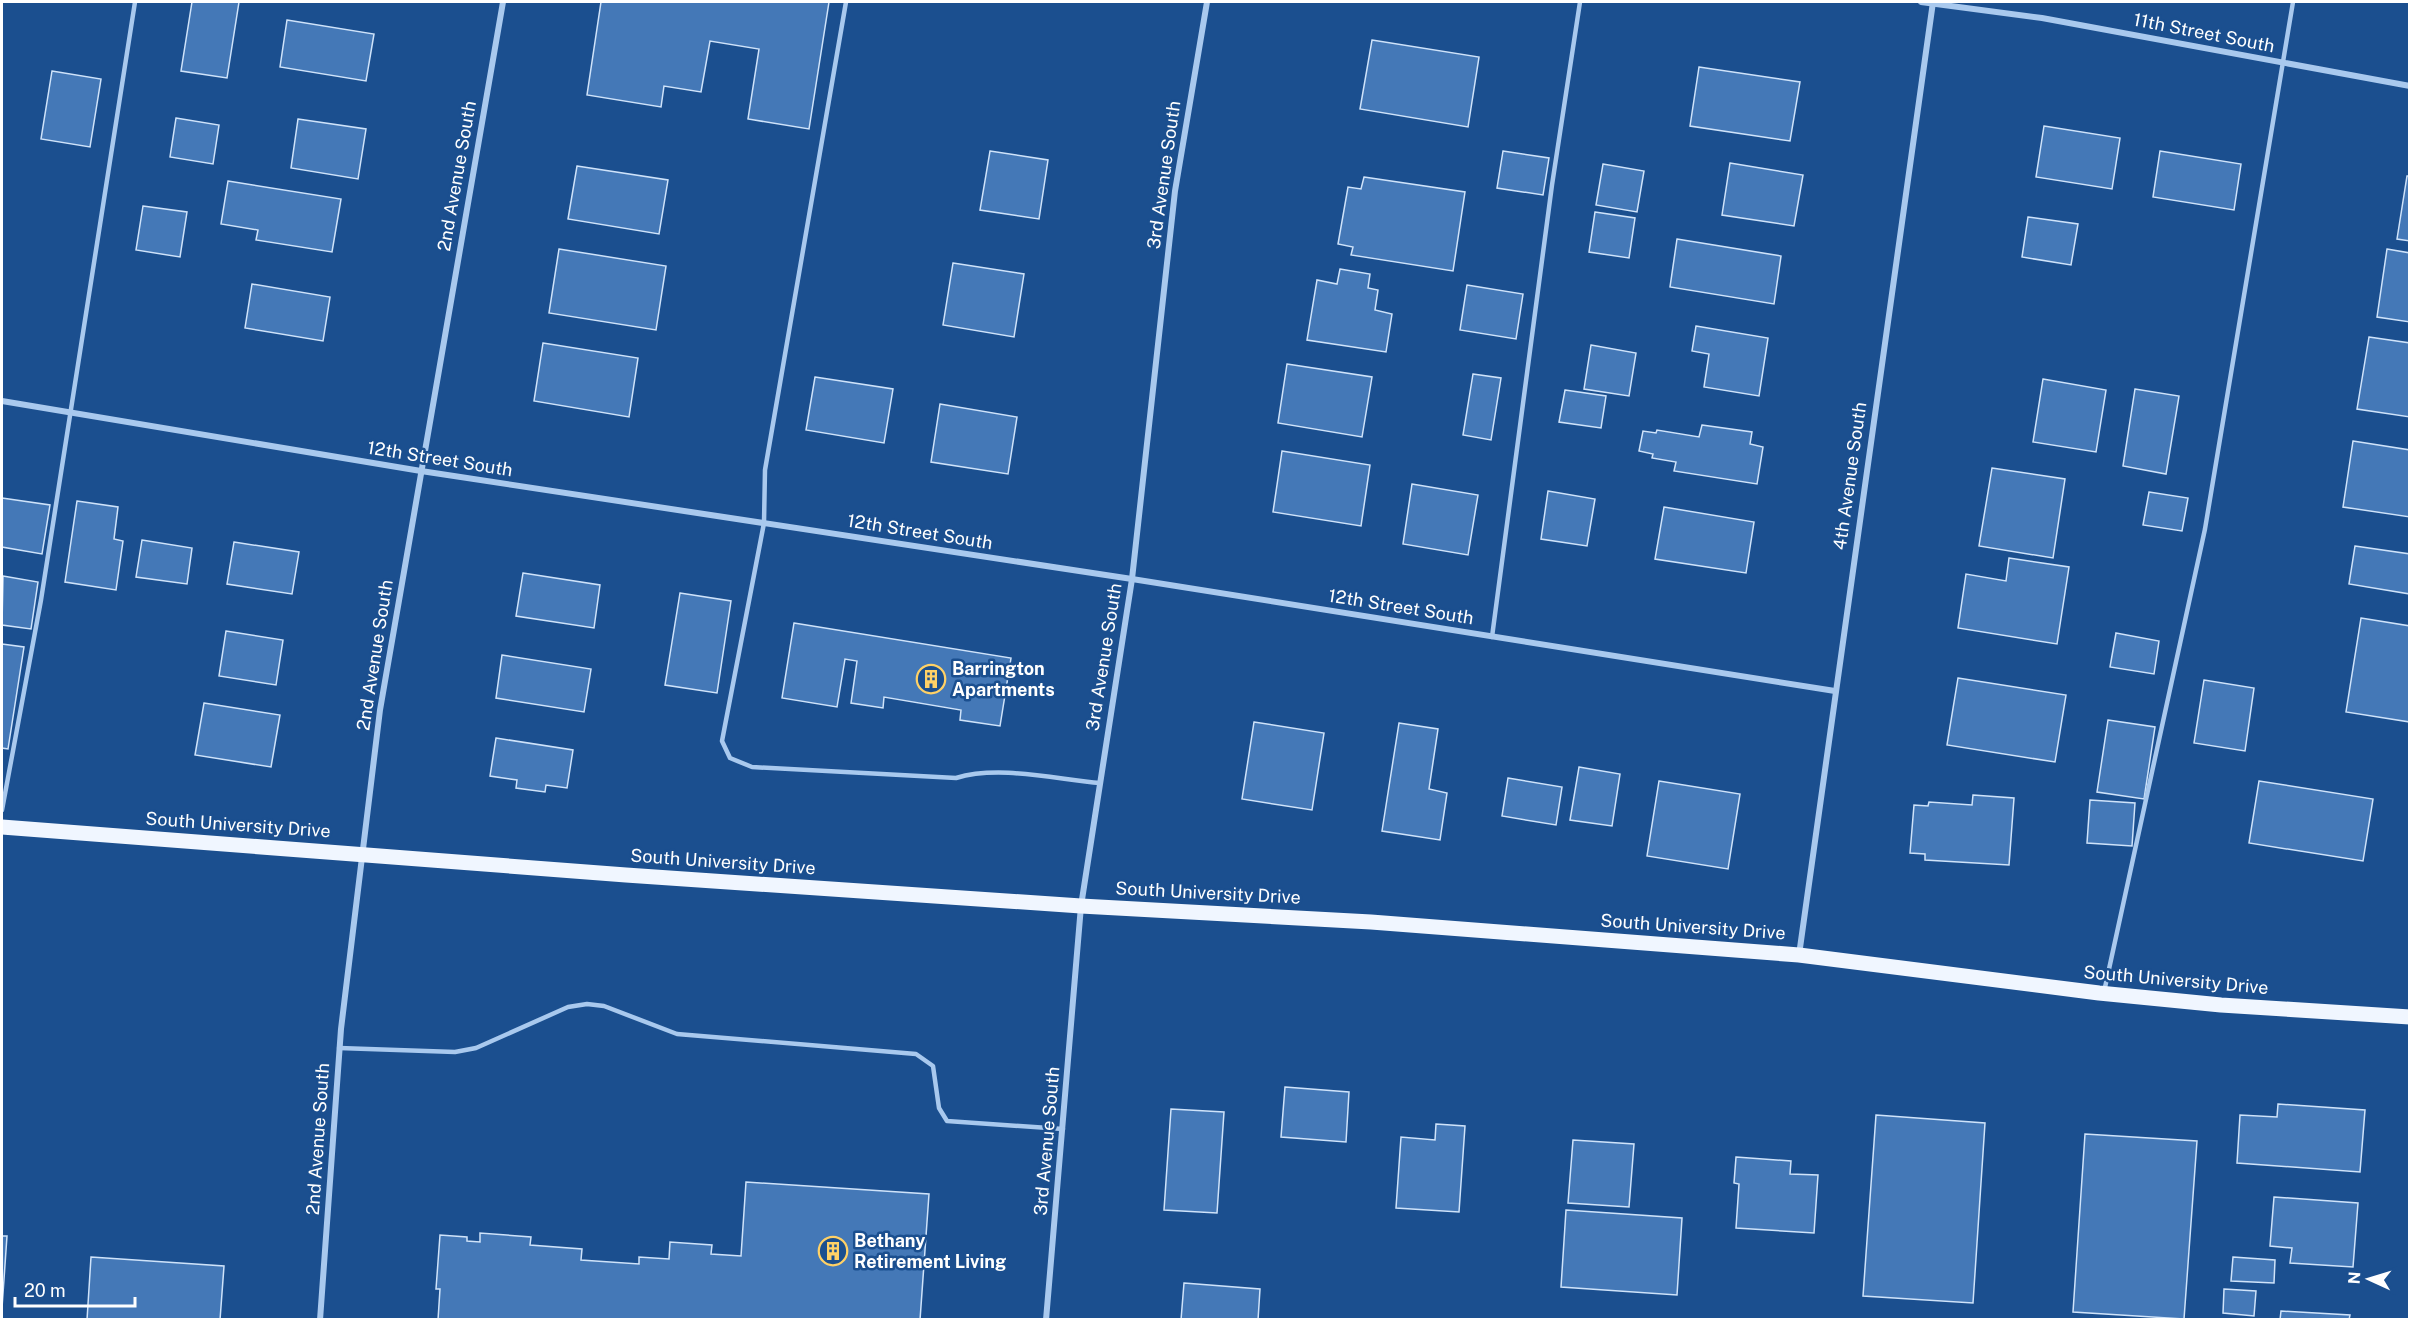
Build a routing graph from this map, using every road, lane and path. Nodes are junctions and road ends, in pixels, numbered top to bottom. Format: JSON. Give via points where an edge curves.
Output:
{"nodes":[{"id":1,"x":135,"y":2,"type":"edge"},
{"id":2,"x":503,"y":2,"type":"edge"},
{"id":3,"x":846,"y":2,"type":"edge"},
{"id":4,"x":1207,"y":2,"type":"edge"},
{"id":5,"x":1580,"y":2,"type":"edge"},
{"id":6,"x":1920,"y":2,"type":"edge"},
{"id":7,"x":1933,"y":2,"type":"edge"},
{"id":8,"x":2293,"y":2,"type":"edge"},
{"id":9,"x":2283,"y":63,"type":"junction"},
{"id":10,"x":2409,"y":86,"type":"edge"},
{"id":11,"x":2,"y":401,"type":"edge"},
{"id":12,"x":69,"y":412,"type":"junction"},
{"id":13,"x":421,"y":471,"type":"junction"},
{"id":14,"x":764,"y":523,"type":"junction"},
{"id":15,"x":1131,"y":579,"type":"junction"},
{"id":16,"x":1492,"y":637,"type":"junction"},
{"id":17,"x":1835,"y":691,"type":"junction"},
{"id":18,"x":1100,"y":783,"type":"junction"},
{"id":19,"x":2,"y":810,"type":"edge"},
{"id":20,"x":2,"y":827,"type":"edge"},
{"id":21,"x":362,"y":854,"type":"junction"},
{"id":22,"x":1081,"y":906,"type":"junction"},
{"id":23,"x":1799,"y":955,"type":"junction"},
{"id":24,"x":2103,"y":994,"type":"junction"},
{"id":25,"x":2409,"y":1017,"type":"edge"},
{"id":26,"x":339,"y":1048,"type":"junction"},
{"id":27,"x":1063,"y":1129,"type":"junction"},
{"id":28,"x":320,"y":1320,"type":"edge"},
{"id":29,"x":1046,"y":1320,"type":"edge"}],
"edges":[{"from":1,"to":12,"type":"lane"},
{"from":2,"to":13,"type":"street","name":"2nd Avenue South"},
{"from":3,"to":14,"type":"lane","via":[[765,470]]},
{"from":4,"to":15,"type":"street","name":"3rd Avenue South","via":[[1175,191]]},
{"from":5,"to":16,"type":"lane"},
{"from":6,"to":7,"type":"street","name":"11th Street South"},
{"from":7,"to":9,"type":"street","name":"11th Street South"},
{"from":7,"to":17,"type":"street","name":"4th Avenue South"},
{"from":8,"to":9,"type":"lane"},
{"from":9,"to":10,"type":"street","name":"11th Street South"},
{"from":9,"to":24,"type":"lane","via":[[2205,529]]},
{"from":11,"to":12,"type":"street","name":"12th Street South"},
{"from":12,"to":13,"type":"street","name":"12th Street South"},
{"from":12,"to":19,"type":"lane","via":[[41,600]]},
{"from":13,"to":14,"type":"street","name":"12th Street South"},
{"from":13,"to":21,"type":"street","name":"2nd Avenue South","via":[[380,710]]},
{"from":14,"to":15,"type":"street","name":"12th Street South"},
{"from":14,"to":18,"type":"lane","via":[[722,741],[730,758],[752,767],[956,778],[974,773],[1009,773]]},
{"from":15,"to":16,"type":"street","name":"12th Street South"},
{"from":15,"to":18,"type":"street","name":"3rd Avenue South"},
{"from":16,"to":17,"type":"street","name":"12th Street South"},
{"from":17,"to":23,"type":"street","name":"4th Avenue South"},
{"from":18,"to":22,"type":"street","name":"3rd Avenue South"},
{"from":20,"to":21,"type":"main road","name":"South University Drive"},
{"from":21,"to":22,"type":"main road","name":"South University Drive"},
{"from":21,"to":26,"type":"street","name":"2nd Avenue South"},
{"from":22,"to":23,"type":"main road","name":"South University Drive","via":[[1371,922]]},
{"from":22,"to":27,"type":"street","name":"3rd Avenue South"},
{"from":23,"to":24,"type":"main road","name":"South University Drive"},
{"from":24,"to":25,"type":"main road","name":"South University Drive"},
{"from":26,"to":27,"type":"lane","via":[[455,1052],[476,1048],[568,1007],[587,1004],[615,1010],[677,1034],[916,1054],[933,1066],[939,1108],[947,1121]]},
{"from":26,"to":28,"type":"street","name":"2nd Avenue South"},
{"from":27,"to":29,"type":"street","name":"3rd Avenue South"}]}
